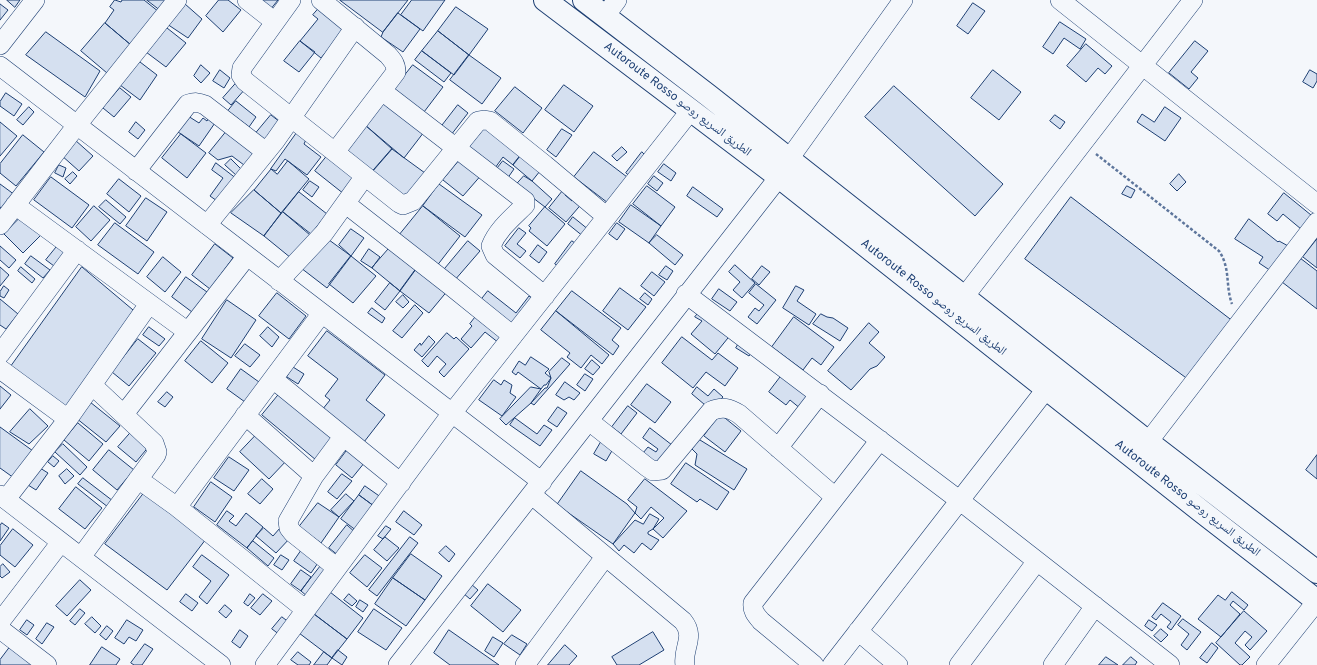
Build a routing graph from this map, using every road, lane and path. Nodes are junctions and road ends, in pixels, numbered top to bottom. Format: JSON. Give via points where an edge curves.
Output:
{"nodes":[{"id":1,"x":35,"y":0,"type":"edge"},
{"id":2,"x":177,"y":0,"type":"edge"},
{"id":3,"x":247,"y":0,"type":"edge"},
{"id":4,"x":291,"y":0,"type":"edge"},
{"id":5,"x":321,"y":0,"type":"edge"},
{"id":6,"x":545,"y":0,"type":"edge"},
{"id":7,"x":584,"y":0,"type":"edge"},
{"id":8,"x":903,"y":0,"type":"edge"},
{"id":9,"x":1060,"y":0,"type":"edge"},
{"id":10,"x":1193,"y":0,"type":"edge"},
{"id":11,"x":611,"y":8,"type":"edge"},
{"id":12,"x":275,"y":22,"type":"junction"},
{"id":13,"x":355,"y":27,"type":"junction"},
{"id":14,"x":2,"y":38,"type":"edge"},
{"id":15,"x":1143,"y":65,"type":"junction"},
{"id":16,"x":0,"y":66,"type":"edge"},
{"id":17,"x":382,"y":91,"type":"junction"},
{"id":18,"x":691,"y":110,"type":"junction"},
{"id":19,"x":291,"y":118,"type":"junction"},
{"id":20,"x":77,"y":125,"type":"junction"},
{"id":21,"x":1082,"y":144,"type":"junction"},
{"id":22,"x":456,"y":147,"type":"junction"},
{"id":23,"x":266,"y":152,"type":"junction"},
{"id":24,"x":335,"y":152,"type":"junction"},
{"id":25,"x":784,"y":168,"type":"junction"},
{"id":26,"x":136,"y":171,"type":"junction"},
{"id":27,"x":365,"y":176,"type":"junction"},
{"id":28,"x":346,"y":204,"type":"junction"},
{"id":29,"x":1317,"y":204,"type":"edge"},
{"id":30,"x":15,"y":205,"type":"junction"},
{"id":31,"x":607,"y":217,"type":"junction"},
{"id":32,"x":1317,"y":222,"type":"edge"},
{"id":33,"x":0,"y":226,"type":"edge"},
{"id":34,"x":207,"y":226,"type":"junction"},
{"id":35,"x":77,"y":250,"type":"junction"},
{"id":36,"x":247,"y":256,"type":"junction"},
{"id":37,"x":279,"y":281,"type":"junction"},
{"id":38,"x":686,"y":294,"type":"junction"},
{"id":39,"x":545,"y":296,"type":"junction"},
{"id":40,"x":964,"y":297,"type":"junction"},
{"id":41,"x":149,"y":304,"type":"junction"},
{"id":42,"x":322,"y":313,"type":"junction"},
{"id":43,"x":1240,"y":323,"type":"junction"},
{"id":44,"x":188,"y":332,"type":"junction"},
{"id":45,"x":513,"y":336,"type":"junction"},
{"id":46,"x":0,"y":354,"type":"edge"},
{"id":47,"x":0,"y":369,"type":"edge"},
{"id":48,"x":273,"y":379,"type":"junction"},
{"id":49,"x":92,"y":385,"type":"junction"},
{"id":50,"x":1046,"y":388,"type":"junction"},
{"id":51,"x":820,"y":394,"type":"junction"},
{"id":52,"x":452,"y":413,"type":"junction"},
{"id":53,"x":124,"y":414,"type":"junction"},
{"id":54,"x":245,"y":415,"type":"junction"},
{"id":55,"x":68,"y":419,"type":"junction"},
{"id":56,"x":589,"y":421,"type":"junction"},
{"id":57,"x":343,"y":437,"type":"junction"},
{"id":58,"x":880,"y":440,"type":"junction"},
{"id":59,"x":1148,"y":442,"type":"junction"},
{"id":60,"x":778,"y":448,"type":"junction"},
{"id":61,"x":314,"y":476,"type":"junction"},
{"id":62,"x":138,"y":480,"type":"junction"},
{"id":63,"x":401,"y":483,"type":"junction"},
{"id":64,"x":537,"y":489,"type":"junction"},
{"id":65,"x":3,"y":497,"type":"edge"},
{"id":66,"x":835,"y":497,"type":"junction"},
{"id":67,"x":959,"y":500,"type":"junction"},
{"id":68,"x":177,"y":507,"type":"junction"},
{"id":69,"x":61,"y":542,"type":"junction"},
{"id":70,"x":605,"y":556,"type":"junction"},
{"id":71,"x":81,"y":557,"type":"junction"},
{"id":72,"x":1037,"y":561,"type":"junction"},
{"id":73,"x":337,"y":568,"type":"junction"},
{"id":74,"x":1317,"y":572,"type":"edge"},
{"id":75,"x":1317,"y":601,"type":"edge"},
{"id":76,"x":1095,"y":606,"type":"junction"},
{"id":77,"x":306,"y":610,"type":"junction"},
{"id":78,"x":0,"y":622,"type":"edge"},
{"id":79,"x":0,"y":629,"type":"edge"},
{"id":80,"x":858,"y":631,"type":"junction"},
{"id":81,"x":1150,"y":659,"type":"edge"},
{"id":82,"x":47,"y":665,"type":"edge"},
{"id":83,"x":221,"y":665,"type":"edge"},
{"id":84,"x":265,"y":665,"type":"edge"},
{"id":85,"x":398,"y":665,"type":"edge"},
{"id":86,"x":525,"y":665,"type":"edge"},
{"id":87,"x":685,"y":665,"type":"edge"},
{"id":88,"x":814,"y":665,"type":"edge"},
{"id":89,"x":832,"y":665,"type":"edge"},
{"id":90,"x":898,"y":665,"type":"edge"},
{"id":91,"x":959,"y":665,"type":"edge"},
{"id":92,"x":1053,"y":665,"type":"edge"},
{"id":93,"x":1170,"y":665,"type":"edge"},
{"id":94,"x":1266,"y":665,"type":"edge"}],
"edges":[{"from":1,"to":14,"type":"street"},
{"from":2,"to":20,"type":"street"},
{"from":3,"to":12,"type":"street"},
{"from":4,"to":12,"type":"street"},
{"from":5,"to":13,"type":"street"},
{"from":6,"to":18,"type":"highway","name":"Autoroute Rosso الطريق السريع روصو"},
{"from":7,"to":11,"type":"highway","name":"Autoroute Rosso الطريق السريع روصو"},
{"from":8,"to":25,"type":"street"},
{"from":9,"to":15,"type":"street"},
{"from":10,"to":15,"type":"street"},
{"from":11,"to":25,"type":"highway","name":"Autoroute Rosso الطريق السريع روصو"},
{"from":12,"to":19,"type":"street","via":[[242,68],[241,75]]},
{"from":13,"to":17,"type":"street","via":[[394,62],[396,72]]},
{"from":13,"to":19,"type":"street"},
{"from":15,"to":21,"type":"street"},
{"from":15,"to":29,"type":"street"},
{"from":16,"to":20,"type":"street"},
{"from":17,"to":22,"type":"street"},
{"from":17,"to":24,"type":"street"},
{"from":18,"to":25,"type":"highway","name":"Autoroute Rosso الطريق السريع روصو"},
{"from":18,"to":31,"type":"street"},
{"from":19,"to":23,"type":"street"},
{"from":19,"to":24,"type":"street"},
{"from":20,"to":26,"type":"street"},
{"from":20,"to":30,"type":"street"},
{"from":21,"to":40,"type":"street"},
{"from":21,"to":43,"type":"path","via":[[1220,252],[1227,267],[1230,298]]},
{"from":22,"to":27,"type":"street","via":[[418,195],[404,205]]},
{"from":22,"to":31,"type":"street","via":[[478,121],[490,121]]},
{"from":22,"to":39,"type":"street","via":[[525,201],[525,205],[495,236],[491,246],[496,255]]},
{"from":23,"to":26,"type":"street","via":[[205,105],[194,102],[188,104]]},
{"from":23,"to":34,"type":"street"},
{"from":24,"to":27,"type":"street"},
{"from":25,"to":38,"type":"street"},
{"from":25,"to":40,"type":"highway","name":"Autoroute Rosso الطريق السريع روصو"},
{"from":25,"to":50,"type":"highway","name":"Autoroute Rosso الطريق السريع روصو"},
{"from":26,"to":34,"type":"street"},
{"from":27,"to":28,"type":"street"},
{"from":28,"to":37,"type":"street","via":[[324,233]]},
{"from":28,"to":45,"type":"street"},
{"from":30,"to":33,"type":"street"},
{"from":30,"to":35,"type":"street"},
{"from":31,"to":39,"type":"street"},
{"from":32,"to":43,"type":"street"},
{"from":34,"to":36,"type":"street"},
{"from":35,"to":41,"type":"street"},
{"from":35,"to":46,"type":"street"},
{"from":36,"to":37,"type":"street"},
{"from":36,"to":44,"type":"street"},
{"from":37,"to":42,"type":"street"},
{"from":38,"to":51,"type":"street"},
{"from":38,"to":56,"type":"street"},
{"from":39,"to":45,"type":"street"},
{"from":40,"to":59,"type":"highway","name":"Autoroute Rosso الطريق السريع روصو"},
{"from":41,"to":44,"type":"street"},
{"from":41,"to":49,"type":"street"},
{"from":42,"to":48,"type":"street"},
{"from":42,"to":52,"type":"street"},
{"from":43,"to":59,"type":"street"},
{"from":44,"to":53,"type":"street"},
{"from":45,"to":52,"type":"street"},
{"from":47,"to":55,"type":"street"},
{"from":48,"to":54,"type":"street"},
{"from":48,"to":57,"type":"street"},
{"from":49,"to":53,"type":"street"},
{"from":49,"to":55,"type":"street"},
{"from":50,"to":67,"type":"street"},
{"from":50,"to":75,"type":"highway","name":"Autoroute Rosso الطريق السريع روصو"},
{"from":51,"to":58,"type":"street"},
{"from":51,"to":60,"type":"street"},
{"from":52,"to":63,"type":"street"},
{"from":52,"to":64,"type":"street"},
{"from":53,"to":62,"type":"street","via":[[154,443],[157,452]]},
{"from":54,"to":61,"type":"street"},
{"from":54,"to":68,"type":"street"},
{"from":55,"to":65,"type":"street"},
{"from":56,"to":60,"type":"street","via":[[653,471],[662,470],[711,411],[718,408],[729,408],[739,414]]},
{"from":56,"to":64,"type":"street"},
{"from":57,"to":61,"type":"street"},
{"from":57,"to":63,"type":"street"},
{"from":58,"to":66,"type":"street"},
{"from":58,"to":67,"type":"street"},
{"from":59,"to":74,"type":"highway","name":"Autoroute Rosso الطريق السريع روصو"},
{"from":60,"to":66,"type":"street"},
{"from":61,"to":73,"type":"street","via":[[288,521],[289,528]]},
{"from":62,"to":68,"type":"street"},
{"from":62,"to":71,"type":"street"},
{"from":63,"to":73,"type":"street"},
{"from":64,"to":70,"type":"street"},
{"from":64,"to":85,"type":"street"},
{"from":65,"to":69,"type":"street"},
{"from":66,"to":88,"type":"street","via":[[753,603],[754,613],[761,621]]},
{"from":67,"to":72,"type":"street"},
{"from":67,"to":80,"type":"street"},
{"from":68,"to":77,"type":"street"},
{"from":69,"to":71,"type":"street"},
{"from":69,"to":78,"type":"street"},
{"from":70,"to":86,"type":"street"},
{"from":70,"to":87,"type":"street","via":[[687,627],[690,637]]},
{"from":71,"to":83,"type":"street"},
{"from":72,"to":76,"type":"street"},
{"from":72,"to":91,"type":"street"},
{"from":73,"to":77,"type":"street"},
{"from":75,"to":94,"type":"street"},
{"from":76,"to":81,"type":"street"},
{"from":76,"to":92,"type":"street"},
{"from":77,"to":84,"type":"street"},
{"from":79,"to":82,"type":"street"},
{"from":80,"to":89,"type":"street"},
{"from":80,"to":90,"type":"street"},
{"from":81,"to":93,"type":"street"}]}
